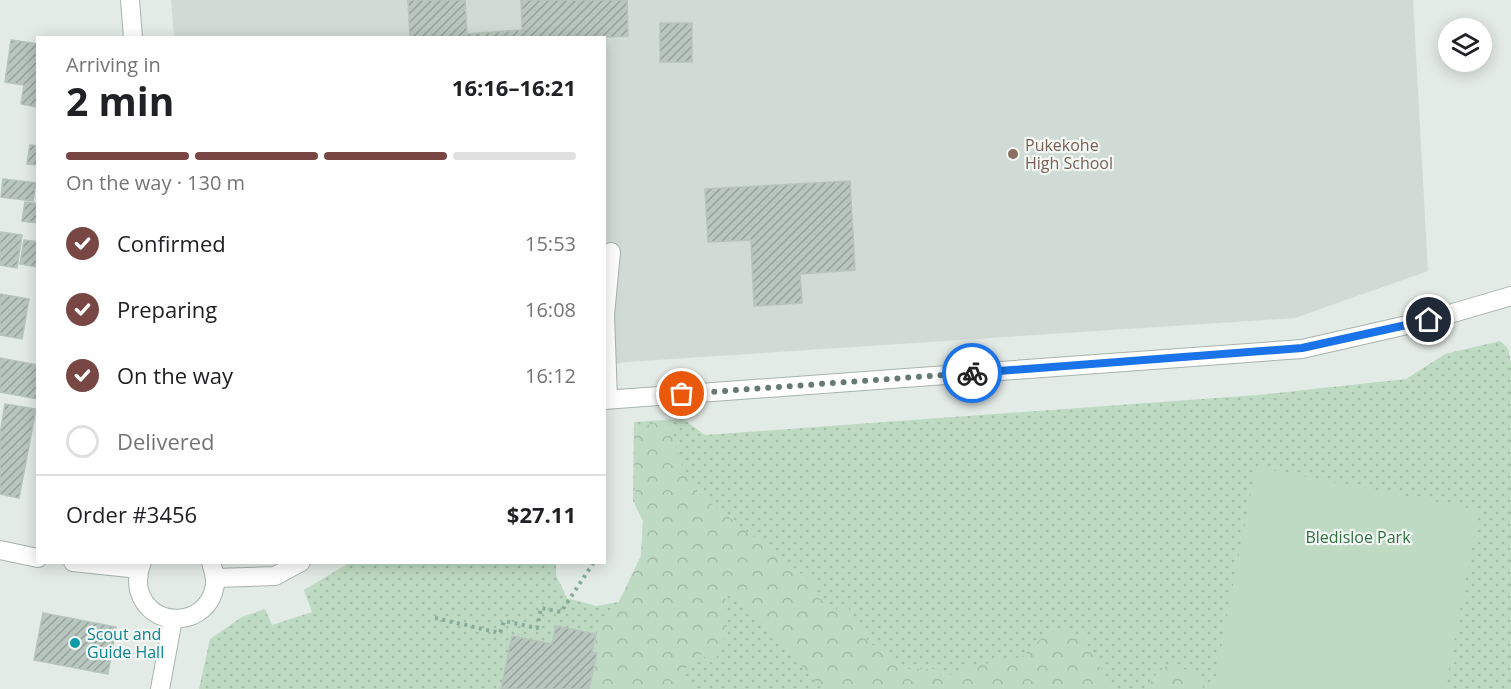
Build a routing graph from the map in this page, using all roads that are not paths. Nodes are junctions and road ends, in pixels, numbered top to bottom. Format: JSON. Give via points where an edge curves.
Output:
{"nodes":[{"id":1,"x":130,"y":0,"type":"edge"},
{"id":2,"x":134,"y":36,"type":"edge"},
{"id":3,"x":611,"y":252,"type":"dead end"},
{"id":4,"x":1511,"y":296,"type":"edge"},
{"id":5,"x":606,"y":304,"type":"edge"},
{"id":6,"x":606,"y":399,"type":"edge"},
{"id":7,"x":0,"y":550,"type":"edge"},
{"id":8,"x":36,"y":558,"type":"edge"},
{"id":9,"x":107,"y":564,"type":"edge"},
{"id":10,"x":297,"y":564,"type":"edge"},
{"id":11,"x":141,"y":566,"type":"edge"},
{"id":12,"x":213,"y":570,"type":"edge"},
{"id":13,"x":173,"y":619,"type":"junction"},
{"id":14,"x":160,"y":689,"type":"edge"}],
"edges":[{"from":1,"to":2,"type":"street"},
{"from":3,"to":5,"type":"street"},
{"from":4,"to":6,"type":"street","via":[[1429,320],[1302,348]]},
{"from":7,"to":8,"type":"street"},
{"from":9,"to":11,"type":"street"},
{"from":10,"to":12,"type":"street","via":[[275,576]]},
{"from":11,"to":13,"type":"street","via":[[141,598],[162,617]]},
{"from":12,"to":13,"type":"street","via":[[215,587],[202,610],[190,617]]},
{"from":13,"to":14,"type":"street"}]}
